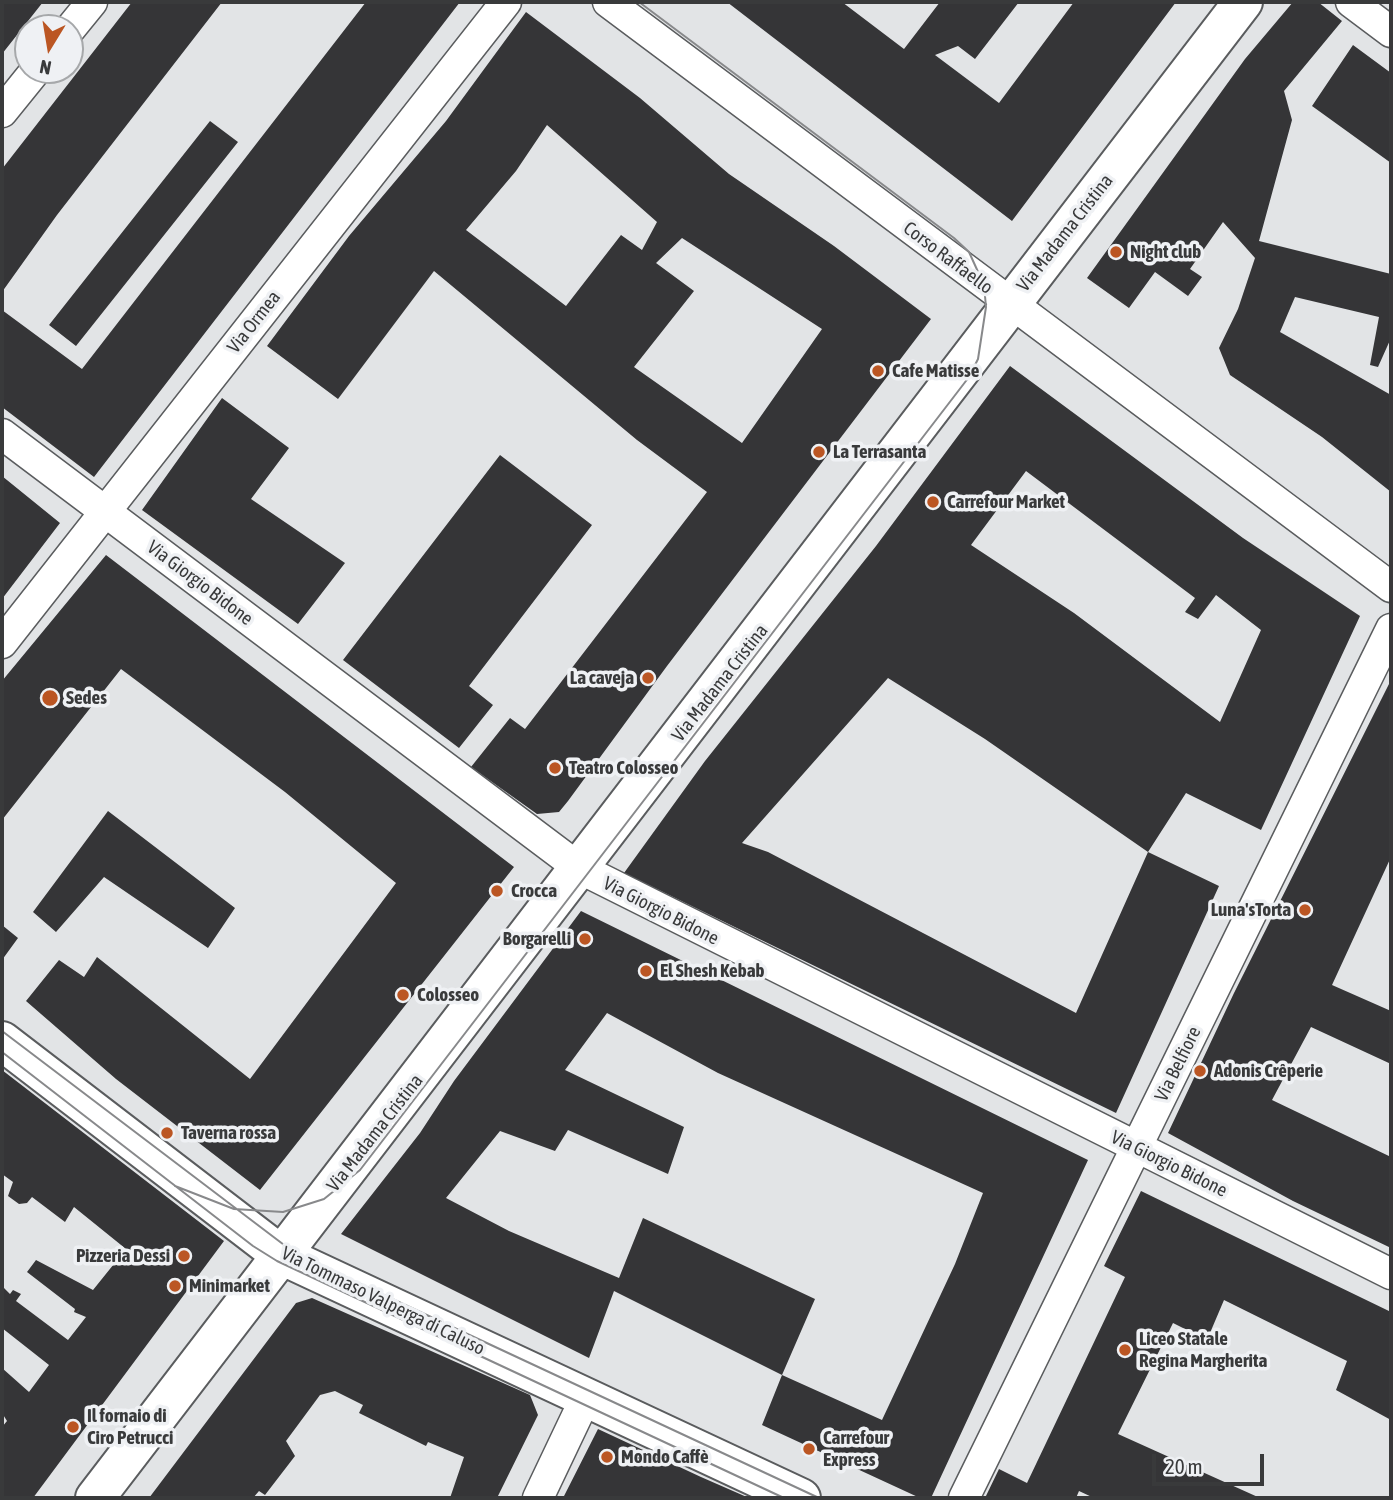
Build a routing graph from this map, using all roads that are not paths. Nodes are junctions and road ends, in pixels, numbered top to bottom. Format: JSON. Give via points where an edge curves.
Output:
{"nodes":[{"id":1,"x":506,"y":2,"type":"edge"},
{"id":2,"x":608,"y":2,"type":"edge"},
{"id":3,"x":1243,"y":2,"type":"edge"},
{"id":4,"x":1351,"y":2,"type":"edge"},
{"id":5,"x":1391,"y":32,"type":"edge"},
{"id":6,"x":24,"y":84,"type":"edge"},
{"id":7,"x":2,"y":111,"type":"edge"},
{"id":8,"x":1010,"y":305,"type":"junction"},
{"id":9,"x":2,"y":434,"type":"edge"},
{"id":10,"x":105,"y":512,"type":"junction"},
{"id":11,"x":1391,"y":587,"type":"edge"},
{"id":12,"x":1391,"y":629,"type":"edge"},
{"id":13,"x":2,"y":643,"type":"edge"},
{"id":14,"x":579,"y":868,"type":"junction"},
{"id":15,"x":2,"y":1041,"type":"edge"},
{"id":16,"x":1137,"y":1149,"type":"junction"},
{"id":17,"x":281,"y":1255,"type":"junction"},
{"id":18,"x":1391,"y":1274,"type":"edge"},
{"id":19,"x":586,"y":1397,"type":"junction"},
{"id":20,"x":95,"y":1498,"type":"edge"},
{"id":21,"x":538,"y":1498,"type":"edge"},
{"id":22,"x":801,"y":1498,"type":"edge"},
{"id":23,"x":964,"y":1498,"type":"edge"}],
"edges":[{"from":1,"to":10,"type":"street","name":"Via Ormea"},
{"from":2,"to":8,"type":"street","name":"Corso Raffaello"},
{"from":3,"to":8,"type":"street","name":"Via Madama Cristina"},
{"from":4,"to":5,"type":"street"},
{"from":6,"to":7,"type":"street"},
{"from":8,"to":11,"type":"street","name":"Corso Raffaello"},
{"from":8,"to":14,"type":"street","name":"Via Madama Cristina"},
{"from":9,"to":10,"type":"street","name":"Via Giorgio Bidone"},
{"from":10,"to":13,"type":"street","name":"Via Ormea"},
{"from":10,"to":14,"type":"street","name":"Via Giorgio Bidone"},
{"from":12,"to":16,"type":"street","name":"Via Belfiore"},
{"from":14,"to":16,"type":"street","name":"Via Giorgio Bidone"},
{"from":14,"to":17,"type":"street","name":"Via Madama Cristina"},
{"from":15,"to":17,"type":"street","name":"Via Tommaso Valperga di Caluso"},
{"from":16,"to":18,"type":"street","name":"Via Giorgio Bidone"},
{"from":16,"to":23,"type":"street","name":"Via Belfiore"},
{"from":17,"to":19,"type":"street","name":"Via Tommaso Valperga di Caluso"},
{"from":17,"to":20,"type":"street","name":"Via Madama Cristina"},
{"from":19,"to":21,"type":"street"},
{"from":19,"to":22,"type":"street","name":"Via Tommaso Valperga di Caluso"}]}
